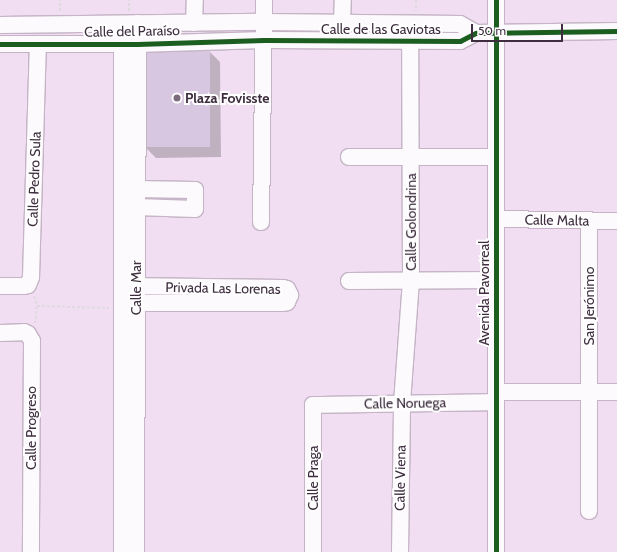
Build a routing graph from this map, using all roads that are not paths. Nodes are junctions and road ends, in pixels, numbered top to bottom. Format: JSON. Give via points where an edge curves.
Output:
{"nodes":[{"id":1,"x":195,"y":0,"type":"edge"},
{"id":2,"x":264,"y":0,"type":"edge"},
{"id":3,"x":343,"y":0,"type":"edge"},
{"id":4,"x":496,"y":0,"type":"edge"},
{"id":5,"x":263,"y":22,"type":"junction"},
{"id":6,"x":194,"y":23,"type":"junction"},
{"id":7,"x":342,"y":23,"type":"junction"},
{"id":8,"x":130,"y":24,"type":"junction"},
{"id":9,"x":0,"y":25,"type":"edge"},
{"id":10,"x":617,"y":31,"type":"edge"},
{"id":11,"x":476,"y":33,"type":"junction"},
{"id":12,"x":496,"y":33,"type":"junction"},
{"id":13,"x":264,"y":40,"type":"junction"},
{"id":14,"x":410,"y":41,"type":"junction"},
{"id":15,"x":0,"y":44,"type":"edge"},
{"id":16,"x":38,"y":44,"type":"junction"},
{"id":17,"x":130,"y":44,"type":"junction"},
{"id":18,"x":349,"y":157,"type":"dead end"},
{"id":19,"x":411,"y":157,"type":"junction"},
{"id":20,"x":496,"y":157,"type":"junction"},
{"id":21,"x":136,"y":189,"type":"junction"},
{"id":22,"x":136,"y":208,"type":"junction"},
{"id":23,"x":496,"y":219,"type":"junction"},
{"id":24,"x":589,"y":220,"type":"junction"},
{"id":25,"x":617,"y":221,"type":"edge"},
{"id":26,"x":261,"y":222,"type":"dead end"},
{"id":27,"x":411,"y":280,"type":"junction"},
{"id":28,"x":496,"y":280,"type":"junction"},
{"id":29,"x":349,"y":281,"type":"dead end"},
{"id":30,"x":0,"y":286,"type":"edge"},
{"id":31,"x":129,"y":286,"type":"junction"},
{"id":32,"x":127,"y":305,"type":"junction"},
{"id":33,"x":0,"y":333,"type":"edge"},
{"id":34,"x":589,"y":392,"type":"junction"},
{"id":35,"x":617,"y":392,"type":"edge"},
{"id":36,"x":496,"y":397,"type":"junction"},
{"id":37,"x":402,"y":404,"type":"junction"},
{"id":38,"x":313,"y":405,"type":"joint"},
{"id":39,"x":589,"y":511,"type":"dead end"},
{"id":40,"x":31,"y":552,"type":"edge"},
{"id":41,"x":122,"y":552,"type":"edge"},
{"id":42,"x":136,"y":552,"type":"edge"},
{"id":43,"x":313,"y":552,"type":"edge"},
{"id":44,"x":400,"y":552,"type":"edge"},
{"id":45,"x":496,"y":552,"type":"edge"}],
"edges":[{"from":1,"to":6,"type":"street"},
{"from":2,"to":5,"type":"street"},
{"from":3,"to":7,"type":"street"},
{"from":4,"to":12,"type":"street","name":"Avenida Pavorreal"},
{"from":5,"to":6,"type":"street","name":"Calle del Paraíso"},
{"from":5,"to":7,"type":"street","name":"Calle de las Gaviotas"},
{"from":5,"to":13,"type":"street"},
{"from":6,"to":8,"type":"street","name":"Calle del Paraíso"},
{"from":7,"to":11,"type":"street","name":"Calle de las Gaviotas","via":[[460,24]]},
{"from":8,"to":9,"type":"street","name":"Calle del Paraíso"},
{"from":8,"to":17,"type":"street","name":"Calle Mar"},
{"from":10,"to":12,"type":"street","name":"Calle de las Gaviotas"},
{"from":11,"to":12,"type":"street","name":"Calle de las Gaviotas"},
{"from":11,"to":14,"type":"street","name":"Calle de las Gaviotas","via":[[460,41]]},
{"from":12,"to":20,"type":"street","name":"Avenida Pavorreal"},
{"from":13,"to":14,"type":"street","name":"Calle de las Gaviotas"},
{"from":13,"to":17,"type":"street","name":"Calle del Paraíso"},
{"from":13,"to":26,"type":"street"},
{"from":14,"to":19,"type":"street","name":"Calle Golondrina"},
{"from":15,"to":16,"type":"street","name":"Calle del Paraíso"},
{"from":16,"to":17,"type":"street","name":"Calle del Paraíso"},
{"from":16,"to":30,"type":"street","name":"Calle Pedro Sula","via":[[31,277],[28,285]]},
{"from":17,"to":21,"type":"street","name":"Calle Mar"},
{"from":17,"to":31,"type":"street","name":"Calle Mar"},
{"from":18,"to":19,"type":"street"},
{"from":19,"to":20,"type":"street"},
{"from":19,"to":27,"type":"street","name":"Calle Golondrina"},
{"from":20,"to":23,"type":"street","name":"Avenida Pavorreal"},
{"from":21,"to":22,"type":"street","name":"Calle Mar"},
{"from":21,"to":22,"type":"street","via":[[195,190],[195,209]]},
{"from":22,"to":31,"type":"street","name":"Calle Mar"},
{"from":23,"to":24,"type":"street","name":"Calle Malta"},
{"from":23,"to":28,"type":"street","name":"Avenida Pavorreal"},
{"from":24,"to":25,"type":"street","name":"Calle Malta"},
{"from":24,"to":34,"type":"street","name":"San Jerónimo"},
{"from":27,"to":28,"type":"street"},
{"from":27,"to":29,"type":"street"},
{"from":27,"to":37,"type":"street","name":"Calle Golondrina"},
{"from":28,"to":36,"type":"street","name":"Avenida Pavorreal"},
{"from":31,"to":32,"type":"street","name":"Calle Mar"},
{"from":31,"to":32,"type":"street","name":"Privada Las Lorenas","via":[[283,288],[287,289],[290,295],[282,304]]},
{"from":32,"to":41,"type":"street","name":"Calle Mar"},
{"from":32,"to":42,"type":"street","name":"Calle Mar"},
{"from":33,"to":40,"type":"street","name":"Calle Progreso","via":[[24,332],[32,341]]},
{"from":34,"to":35,"type":"street","name":"Calle Noruega"},
{"from":34,"to":36,"type":"street","name":"Calle Noruega"},
{"from":34,"to":39,"type":"street","name":"San Jerónimo"},
{"from":36,"to":37,"type":"street","name":"Calle Noruega"},
{"from":36,"to":45,"type":"street","name":"Avenida Pavorreal"},
{"from":37,"to":38,"type":"street","name":"Calle Noruega"},
{"from":37,"to":44,"type":"street","name":"Calle Viena"},
{"from":38,"to":43,"type":"street","name":"Calle Praga"}]}
